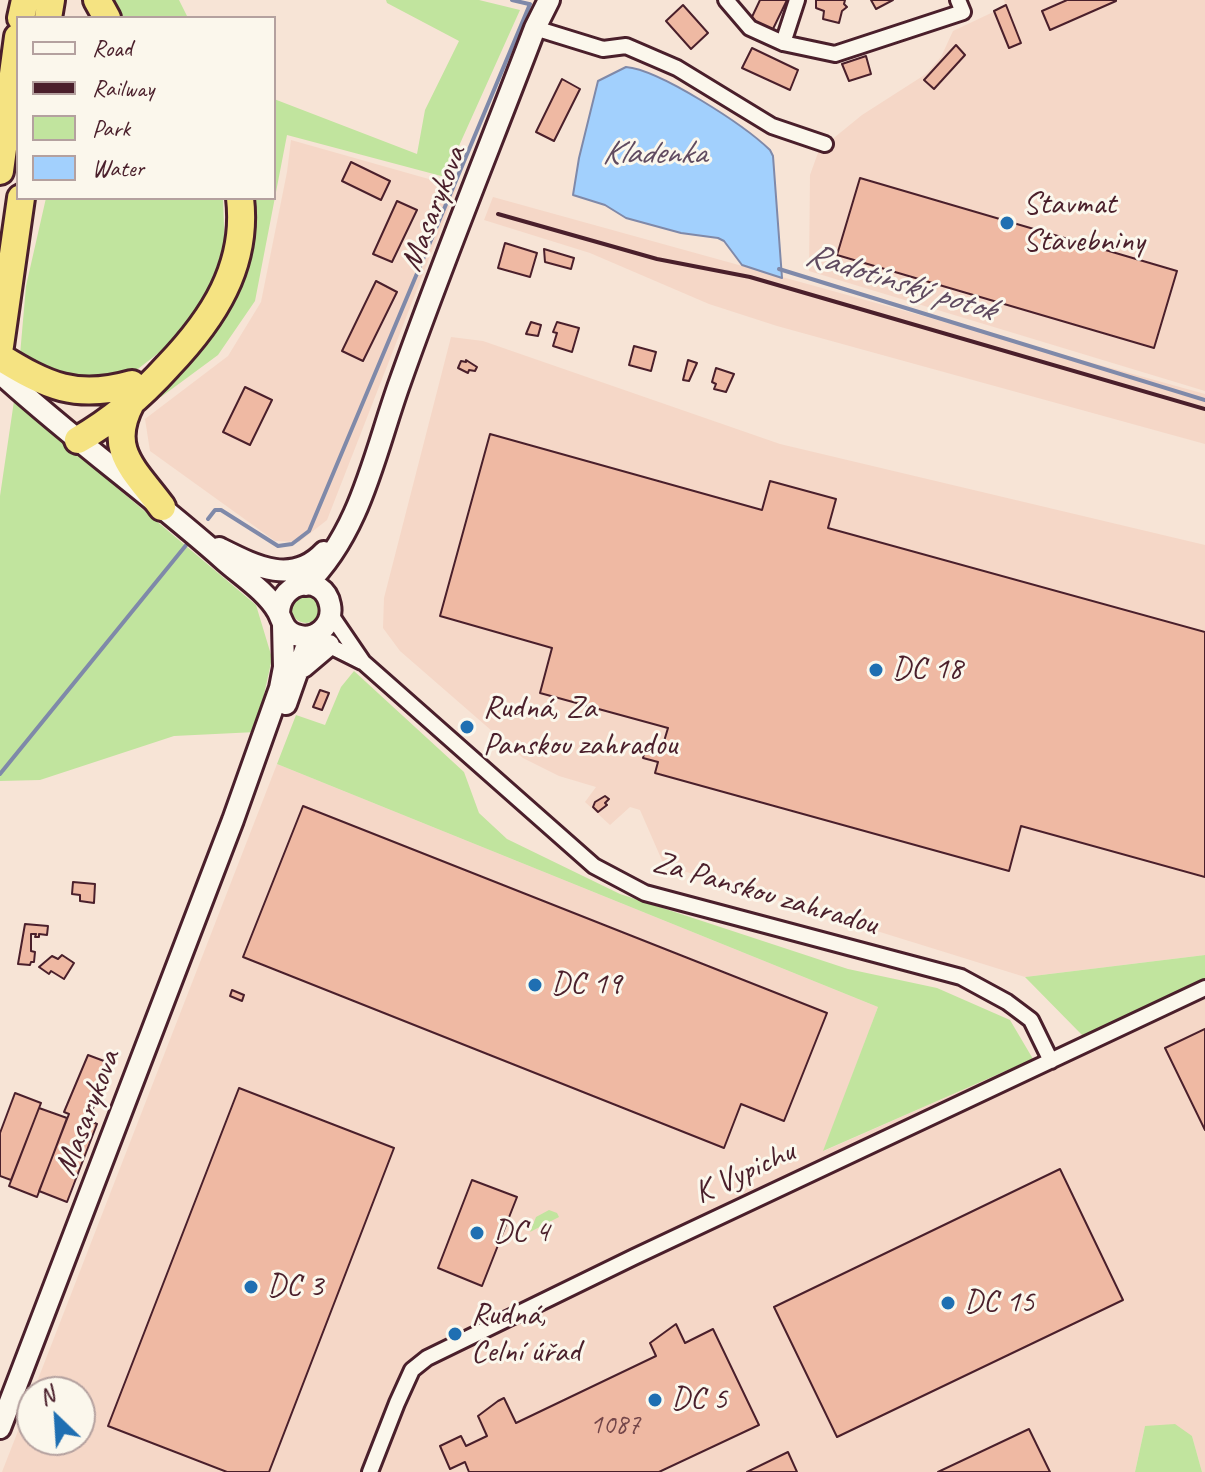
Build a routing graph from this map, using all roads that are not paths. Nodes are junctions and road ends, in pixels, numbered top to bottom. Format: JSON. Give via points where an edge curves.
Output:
{"nodes":[{"id":1,"x":549,"y":0,"type":"edge"},
{"id":2,"x":726,"y":0,"type":"edge"},
{"id":3,"x":797,"y":0,"type":"edge"},
{"id":4,"x":960,"y":6,"type":"edge"},
{"id":5,"x":535,"y":28,"type":"junction"},
{"id":6,"x":783,"y":43,"type":"junction"},
{"id":7,"x":16,"y":52,"type":"edge"},
{"id":8,"x":825,"y":144,"type":"dead end"},
{"id":9,"x":0,"y":171,"type":"edge"},
{"id":10,"x":21,"y":200,"type":"edge"},
{"id":11,"x":33,"y":200,"type":"edge"},
{"id":12,"x":240,"y":200,"type":"edge"},
{"id":13,"x":6,"y":306,"type":"junction"},
{"id":14,"x":0,"y":346,"type":"edge"},
{"id":15,"x":1,"y":370,"type":"edge"},
{"id":16,"x":131,"y":394,"type":"junction"},
{"id":17,"x":78,"y":440,"type":"junction"},
{"id":18,"x":380,"y":442,"type":"junction"},
{"id":19,"x":162,"y":507,"type":"junction"},
{"id":20,"x":200,"y":539,"type":"junction"},
{"id":21,"x":235,"y":556,"type":"junction"},
{"id":22,"x":298,"y":587,"type":"junction"},
{"id":23,"x":329,"y":607,"type":"junction"},
{"id":24,"x":281,"y":619,"type":"junction"},
{"id":25,"x":318,"y":640,"type":"junction"},
{"id":26,"x":363,"y":662,"type":"junction"},
{"id":27,"x":233,"y":820,"type":"junction"},
{"id":28,"x":1205,"y":988,"type":"edge"},
{"id":29,"x":1051,"y":1061,"type":"junction"},
{"id":30,"x":0,"y":1428,"type":"edge"},
{"id":31,"x":370,"y":1472,"type":"edge"}],
"edges":[{"from":1,"to":5,"type":"main road","name":"Masarykova"},
{"from":2,"to":6,"type":"street","via":[[750,28]]},
{"from":3,"to":6,"type":"street"},
{"from":4,"to":6,"type":"street","via":[[835,54]]},
{"from":5,"to":8,"type":"street","via":[[603,49],[626,46],[677,68],[772,126]]},
{"from":5,"to":18,"type":"main road","name":"Masarykova"},
{"from":7,"to":9,"type":"highway"},
{"from":10,"to":13,"type":"highway"},
{"from":11,"to":13,"type":"highway"},
{"from":12,"to":16,"type":"highway","via":[[242,230],[228,285],[212,316],[181,353]]},
{"from":13,"to":14,"type":"highway"},
{"from":15,"to":16,"type":"highway","via":[[69,390]]},
{"from":15,"to":17,"type":"main road"},
{"from":16,"to":17,"type":"highway","via":[[95,410]]},
{"from":16,"to":19,"type":"highway","via":[[120,427],[122,450]]},
{"from":17,"to":19,"type":"main road"},
{"from":18,"to":21,"type":"main road","via":[[333,541],[318,558],[286,572]]},
{"from":18,"to":22,"type":"main road","name":"Masarykova","via":[[337,549]]},
{"from":18,"to":23,"type":"main road","name":"Masarykova","via":[[369,495],[339,565]]},
{"from":19,"to":20,"type":"main road"},
{"from":20,"to":21,"type":"main road"},
{"from":20,"to":24,"type":"main road","via":[[262,594]]},
{"from":21,"to":22,"type":"main road","via":[[268,580]]},
{"from":22,"to":23,"type":"main road","via":[[319,589]]},
{"from":22,"to":24,"type":"main road","via":[[280,602]]},
{"from":23,"to":25,"type":"main road"},
{"from":23,"to":26,"type":"street","name":"Za Panskou zahradou"},
{"from":24,"to":25,"type":"main road","via":[[296,635]]},
{"from":24,"to":27,"type":"main road","name":"Masarykova","via":[[280,688]]},
{"from":25,"to":26,"type":"street","name":"Za Panskou zahradou"},
{"from":25,"to":27,"type":"main road","name":"Masarykova"},
{"from":26,"to":29,"type":"street","name":"Za Panskou zahradou","via":[[594,866],[645,893],[961,977],[1031,1020]]},
{"from":27,"to":30,"type":"main road","name":"Masarykova"},
{"from":28,"to":29,"type":"street","name":"K Vypichu"},
{"from":29,"to":31,"type":"street","name":"K Vypichu","via":[[427,1358],[412,1370]]}]}
